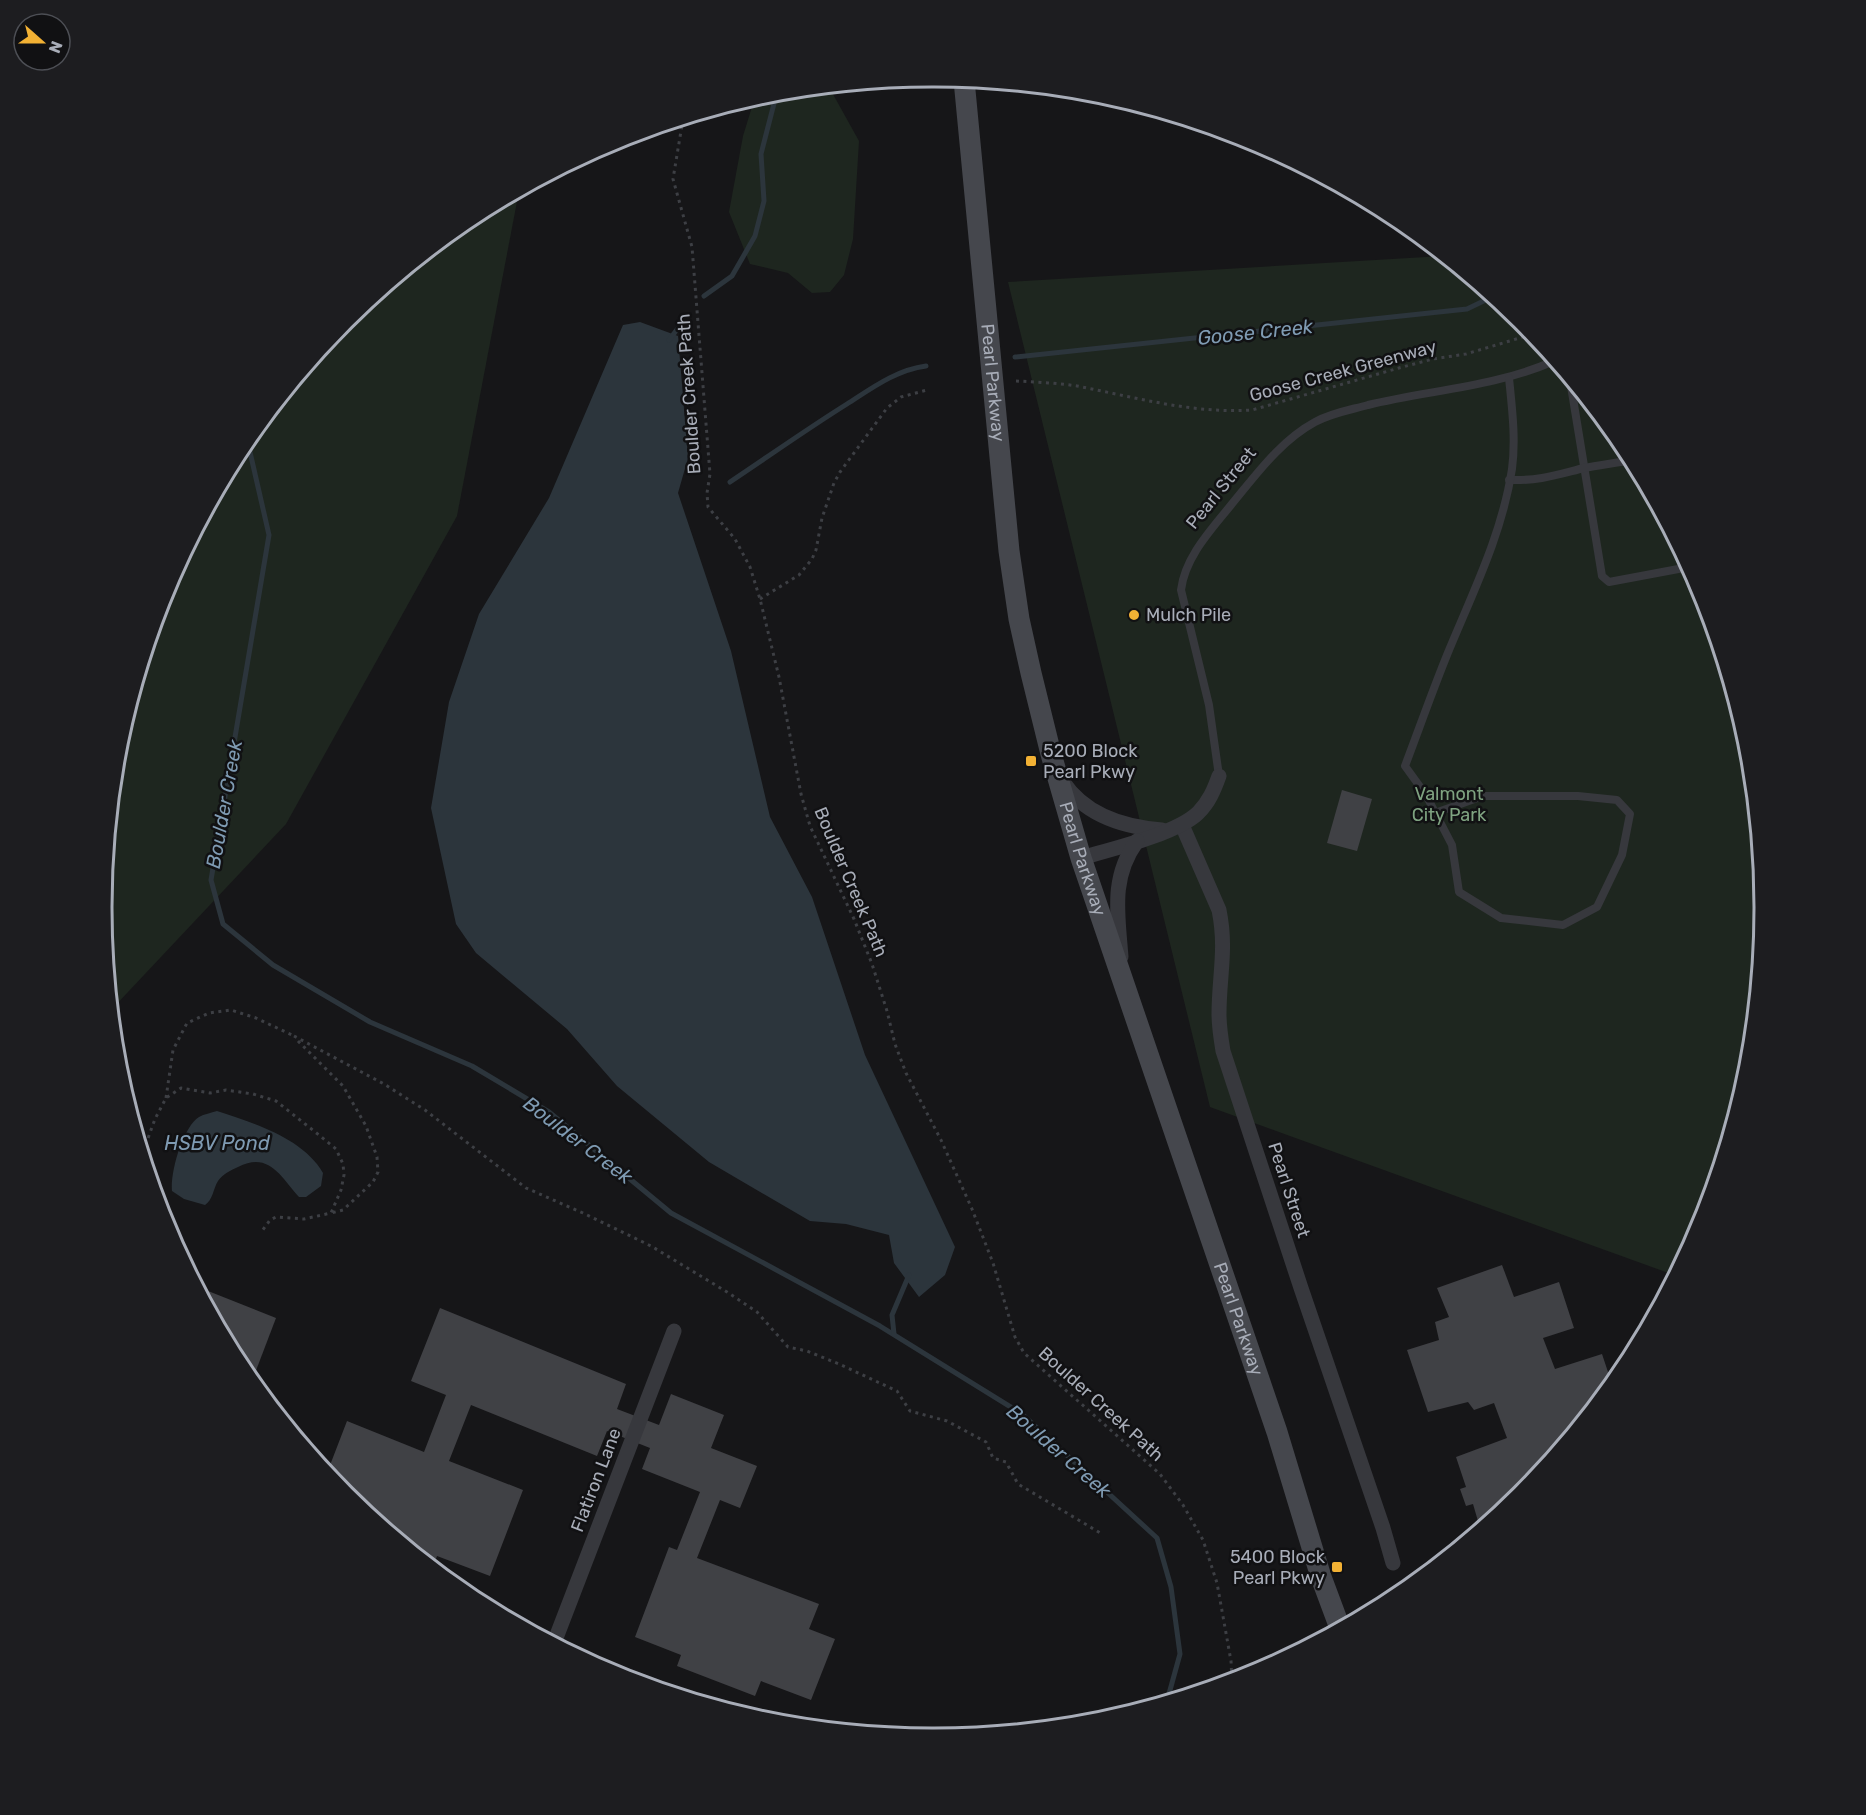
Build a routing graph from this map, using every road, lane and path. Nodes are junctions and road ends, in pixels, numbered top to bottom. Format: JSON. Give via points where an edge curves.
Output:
{"nodes":[{"id":1,"x":965,"y":88,"type":"edge"},
{"id":2,"x":682,"y":127,"type":"edge"},
{"id":3,"x":1522,"y":337,"type":"edge"},
{"id":4,"x":1547,"y":364,"type":"edge"},
{"id":5,"x":1509,"y":378,"type":"junction"},
{"id":6,"x":1016,"y":381,"type":"dead end"},
{"id":7,"x":927,"y":390,"type":"dead end"},
{"id":8,"x":1572,"y":394,"type":"edge"},
{"id":9,"x":1621,"y":462,"type":"edge"},
{"id":10,"x":1584,"y":468,"type":"junction"},
{"id":11,"x":1509,"y":480,"type":"junction"},
{"id":12,"x":1680,"y":569,"type":"edge"},
{"id":13,"x":760,"y":599,"type":"junction"},
{"id":14,"x":1056,"y":772,"type":"junction"},
{"id":15,"x":1219,"y":776,"type":"joint"},
{"id":16,"x":1436,"y":813,"type":"junction"},
{"id":17,"x":1175,"y":828,"type":"junction"},
{"id":18,"x":1137,"y":841,"type":"junction"},
{"id":19,"x":1081,"y":858,"type":"junction"},
{"id":20,"x":1123,"y":981,"type":"junction"},
{"id":21,"x":294,"y":1036,"type":"junction"},
{"id":22,"x":166,"y":1098,"type":"junction"},
{"id":23,"x":147,"y":1142,"type":"edge"},
{"id":24,"x":331,"y":1213,"type":"junction"},
{"id":25,"x":262,"y":1231,"type":"dead end"},
{"id":26,"x":674,"y":1331,"type":"dead end"},
{"id":27,"x":1102,"y":1534,"type":"dead end"},
{"id":28,"x":1393,"y":1563,"type":"dead end"},
{"id":29,"x":1321,"y":1577,"type":"junction"},
{"id":30,"x":1337,"y":1621,"type":"edge"},
{"id":31,"x":1331,"y":1625,"type":"edge"},
{"id":32,"x":557,"y":1636,"type":"edge"},
{"id":33,"x":1232,"y":1672,"type":"edge"}],
"edges":[{"from":1,"to":14,"type":"main road","name":"Pearl Parkway","via":[[1009,551],[1021,630]]},
{"from":2,"to":13,"type":"path","name":"Boulder Creek Path","via":[[673,179],[692,247],[710,474],[708,507],[735,538]]},
{"from":3,"to":6,"type":"path","name":"Goose Creek Greenway","via":[[1252,410],[1183,407],[1074,386]]},
{"from":4,"to":5,"type":"lane","name":"Pearl Street"},
{"from":5,"to":11,"type":"lane","via":[[1514,423]]},
{"from":5,"to":15,"type":"lane","name":"Pearl Street","via":[[1382,402],[1316,421],[1274,454],[1214,526],[1187,566],[1181,590],[1209,705]]},
{"from":7,"to":13,"type":"path","via":[[901,397],[887,408],[834,483],[812,559],[799,575]]},
{"from":8,"to":10,"type":"lane"},
{"from":9,"to":10,"type":"lane"},
{"from":10,"to":11,"type":"lane","via":[[1528,481]]},
{"from":10,"to":12,"type":"lane","via":[[1602,576],[1609,582]]},
{"from":11,"to":16,"type":"lane","via":[[1499,527],[1405,766]]},
{"from":13,"to":33,"type":"path","name":"Boulder Creek Path","via":[[810,826],[872,964],[906,1073],[972,1209],[1015,1337],[1024,1353],[1160,1474],[1183,1504],[1203,1540],[1217,1583]]},
{"from":14,"to":17,"type":"street","via":[[1074,796],[1097,813],[1140,827]]},
{"from":14,"to":19,"type":"main road","name":"Pearl Parkway"},
{"from":15,"to":17,"type":"street","name":"Pearl Street","via":[[1206,804]]},
{"from":16,"to":16,"type":"lane","via":[[1452,845],[1460,892],[1502,918],[1563,925],[1598,907],[1622,855],[1630,814],[1617,800],[1566,796],[1483,796]]},
{"from":17,"to":18,"type":"street","name":"Pearl Street"},
{"from":17,"to":28,"type":"street","name":"Pearl Street","via":[[1219,910],[1224,948],[1219,1013],[1223,1052]]},
{"from":18,"to":19,"type":"street","name":"Pearl Street"},
{"from":18,"to":20,"type":"street","via":[[1127,856],[1117,892]]},
{"from":19,"to":20,"type":"main road","name":"Pearl Parkway"},
{"from":20,"to":29,"type":"main road","name":"Pearl Parkway","via":[[1277,1432]]},
{"from":21,"to":22,"type":"path","via":[[231,1010],[209,1013],[187,1023],[173,1050]]},
{"from":21,"to":24,"type":"path","via":[[343,1086],[366,1126],[377,1157],[378,1172],[373,1182],[342,1210]]},
{"from":21,"to":27,"type":"path","via":[[384,1084],[526,1188],[651,1246],[727,1292],[757,1312],[788,1347],[879,1382],[897,1391],[910,1411],[947,1421],[986,1442],[993,1458],[1006,1462],[1018,1484]]},
{"from":22,"to":23,"type":"path"},
{"from":22,"to":24,"type":"path","via":[[181,1088],[210,1094],[226,1090],[276,1101],[336,1149],[344,1175]]},
{"from":24,"to":25,"type":"path","via":[[304,1219],[276,1217]]},
{"from":26,"to":32,"type":"street","name":"Flatiron Lane"},
{"from":29,"to":30,"type":"main road","name":"Pearl Parkway"},
{"from":29,"to":31,"type":"main road","name":"Pearl Parkway"}]}
